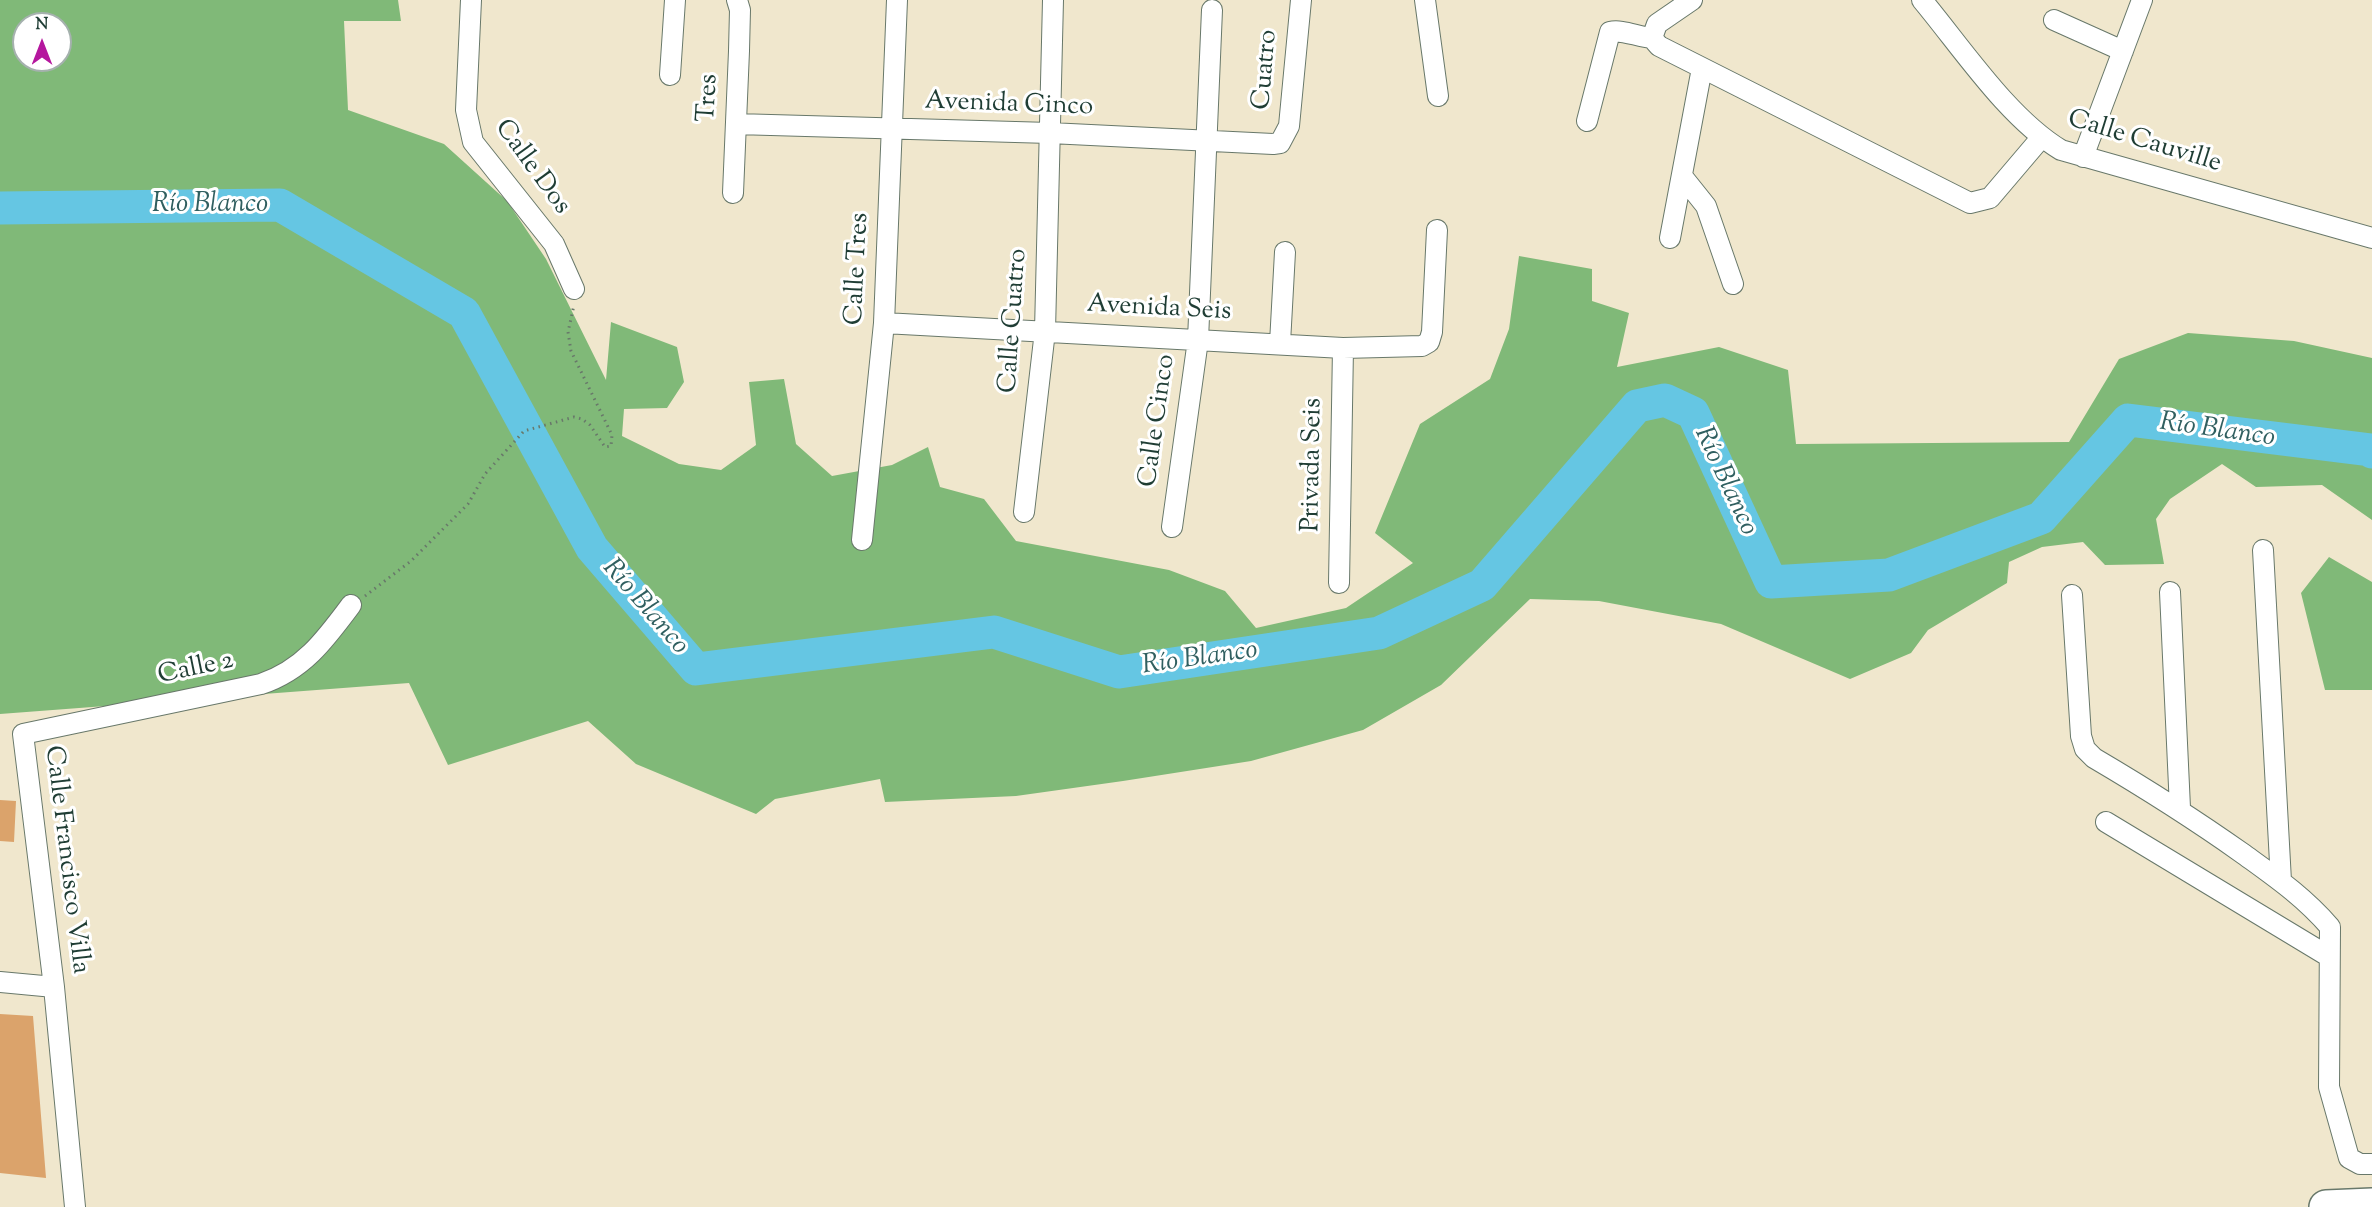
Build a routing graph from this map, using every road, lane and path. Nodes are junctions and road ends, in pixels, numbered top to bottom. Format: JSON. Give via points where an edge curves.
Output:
{"nodes":[{"id":1,"x":471,"y":0,"type":"edge"},
{"id":2,"x":675,"y":0,"type":"edge"},
{"id":3,"x":897,"y":0,"type":"edge"},
{"id":4,"x":1053,"y":0,"type":"edge"},
{"id":5,"x":1301,"y":0,"type":"edge"},
{"id":6,"x":1425,"y":0,"type":"edge"},
{"id":7,"x":1692,"y":0,"type":"edge"},
{"id":8,"x":1922,"y":0,"type":"edge"},
{"id":9,"x":2142,"y":0,"type":"edge"},
{"id":10,"x":734,"y":2,"type":"edge"},
{"id":11,"x":1212,"y":10,"type":"dead end"},
{"id":12,"x":2054,"y":20,"type":"dead end"},
{"id":13,"x":1652,"y":38,"type":"junction"},
{"id":14,"x":2123,"y":51,"type":"junction"},
{"id":15,"x":1702,"y":68,"type":"junction"},
{"id":16,"x":670,"y":75,"type":"dead end"},
{"id":17,"x":1438,"y":96,"type":"dead end"},
{"id":18,"x":1587,"y":120,"type":"dead end"},
{"id":19,"x":736,"y":124,"type":"junction"},
{"id":20,"x":892,"y":129,"type":"junction"},
{"id":21,"x":1050,"y":133,"type":"junction"},
{"id":22,"x":2041,"y":138,"type":"junction"},
{"id":23,"x":1208,"y":141,"type":"junction"},
{"id":24,"x":1280,"y":143,"type":"joint"},
{"id":25,"x":2083,"y":157,"type":"junction"},
{"id":26,"x":1682,"y":176,"type":"junction"},
{"id":27,"x":733,"y":194,"type":"dead end"},
{"id":28,"x":1437,"y":230,"type":"dead end"},
{"id":29,"x":1670,"y":238,"type":"dead end"},
{"id":30,"x":2372,"y":238,"type":"edge"},
{"id":31,"x":1285,"y":252,"type":"dead end"},
{"id":32,"x":1734,"y":284,"type":"dead end"},
{"id":33,"x":574,"y":289,"type":"joint"},
{"id":34,"x":884,"y":323,"type":"junction"},
{"id":35,"x":1045,"y":331,"type":"junction"},
{"id":36,"x":1197,"y":340,"type":"junction"},
{"id":37,"x":1280,"y":343,"type":"junction"},
{"id":38,"x":1343,"y":348,"type":"junction"},
{"id":39,"x":1024,"y":512,"type":"dead end"},
{"id":40,"x":1172,"y":527,"type":"dead end"},
{"id":41,"x":862,"y":540,"type":"dead end"},
{"id":42,"x":2263,"y":550,"type":"dead end"},
{"id":43,"x":1339,"y":583,"type":"dead end"},
{"id":44,"x":2170,"y":592,"type":"dead end"},
{"id":45,"x":2072,"y":595,"type":"dead end"},
{"id":46,"x":351,"y":605,"type":"joint"},
{"id":47,"x":23,"y":734,"type":"joint"},
{"id":48,"x":2180,"y":808,"type":"junction"},
{"id":49,"x":2106,"y":822,"type":"dead end"},
{"id":50,"x":2281,"y":881,"type":"junction"},
{"id":51,"x":2328,"y":956,"type":"junction"},
{"id":52,"x":0,"y":982,"type":"edge"},
{"id":53,"x":54,"y":987,"type":"junction"},
{"id":54,"x":2372,"y":1164,"type":"edge"},
{"id":55,"x":2372,"y":1205,"type":"edge"},
{"id":56,"x":75,"y":1207,"type":"edge"},
{"id":57,"x":2326,"y":1207,"type":"edge"}],
"edges":[{"from":1,"to":33,"type":"street","name":"Calle Dos","via":[[466,110],[473,142],[554,244]]},
{"from":2,"to":16,"type":"street"},
{"from":3,"to":20,"type":"street","name":"Calle Tres"},
{"from":4,"to":21,"type":"street","name":"Calle Cuatro"},
{"from":5,"to":24,"type":"street","name":"Cuatro","via":[[1289,126]]},
{"from":6,"to":17,"type":"street"},
{"from":7,"to":13,"type":"street","via":[[1656,24]]},
{"from":8,"to":22,"type":"street","name":"Calle Cauville"},
{"from":9,"to":14,"type":"street"},
{"from":10,"to":19,"type":"street","name":"Tres","via":[[740,10]]},
{"from":11,"to":23,"type":"street","name":"Calle Cinco"},
{"from":12,"to":14,"type":"street"},
{"from":13,"to":15,"type":"street","via":[[1659,46]]},
{"from":13,"to":18,"type":"street","via":[[1610,32]]},
{"from":14,"to":25,"type":"street"},
{"from":15,"to":22,"type":"street","via":[[1970,203],[1989,198]]},
{"from":15,"to":26,"type":"street"},
{"from":19,"to":20,"type":"street","name":"Avenida Cinco"},
{"from":19,"to":27,"type":"street","name":"Tres"},
{"from":20,"to":21,"type":"street","name":"Avenida Cinco"},
{"from":20,"to":34,"type":"street","name":"Calle Tres"},
{"from":21,"to":23,"type":"street","name":"Avenida Cinco"},
{"from":21,"to":35,"type":"street","name":"Calle Cuatro"},
{"from":22,"to":25,"type":"street","name":"Calle Cauville"},
{"from":23,"to":24,"type":"street","name":"Avenida Cinco"},
{"from":23,"to":36,"type":"street","name":"Calle Cinco"},
{"from":25,"to":30,"type":"street","name":"Calle Cauville"},
{"from":26,"to":29,"type":"street"},
{"from":26,"to":32,"type":"street","via":[[1706,206]]},
{"from":28,"to":38,"type":"street","name":"Avenida Seis","via":[[1429,342],[1422,346]]},
{"from":31,"to":37,"type":"street"},
{"from":33,"to":46,"type":"path","via":[[577,296],[569,341],[612,435],[611,446],[605,447],[590,425],[574,417],[524,432],[485,474],[468,504],[411,561]]},
{"from":34,"to":35,"type":"street","name":"Avenida Seis"},
{"from":34,"to":41,"type":"street","name":"Calle Tres"},
{"from":35,"to":36,"type":"street","name":"Avenida Seis"},
{"from":35,"to":39,"type":"street","name":"Calle Cuatro"},
{"from":36,"to":37,"type":"street","name":"Avenida Seis"},
{"from":36,"to":40,"type":"street","name":"Calle Cinco"},
{"from":37,"to":38,"type":"street","name":"Avenida Seis"},
{"from":38,"to":43,"type":"street","name":"Privada Seis"},
{"from":42,"to":50,"type":"street"},
{"from":44,"to":48,"type":"street"},
{"from":45,"to":48,"type":"street","via":[[2085,749]]},
{"from":46,"to":47,"type":"street","name":"Calle 2","via":[[328,636],[284,676]]},
{"from":47,"to":53,"type":"street","name":"Calle Francisco Villa"},
{"from":48,"to":50,"type":"street"},
{"from":49,"to":51,"type":"street"},
{"from":50,"to":51,"type":"street","via":[[2306,900],[2330,927]]},
{"from":51,"to":54,"type":"street","via":[[2329,1087],[2349,1158],[2360,1164]]},
{"from":52,"to":53,"type":"street"},
{"from":53,"to":56,"type":"street","name":"Calle Francisco Villa"},
{"from":55,"to":57,"type":"highway"}]}
